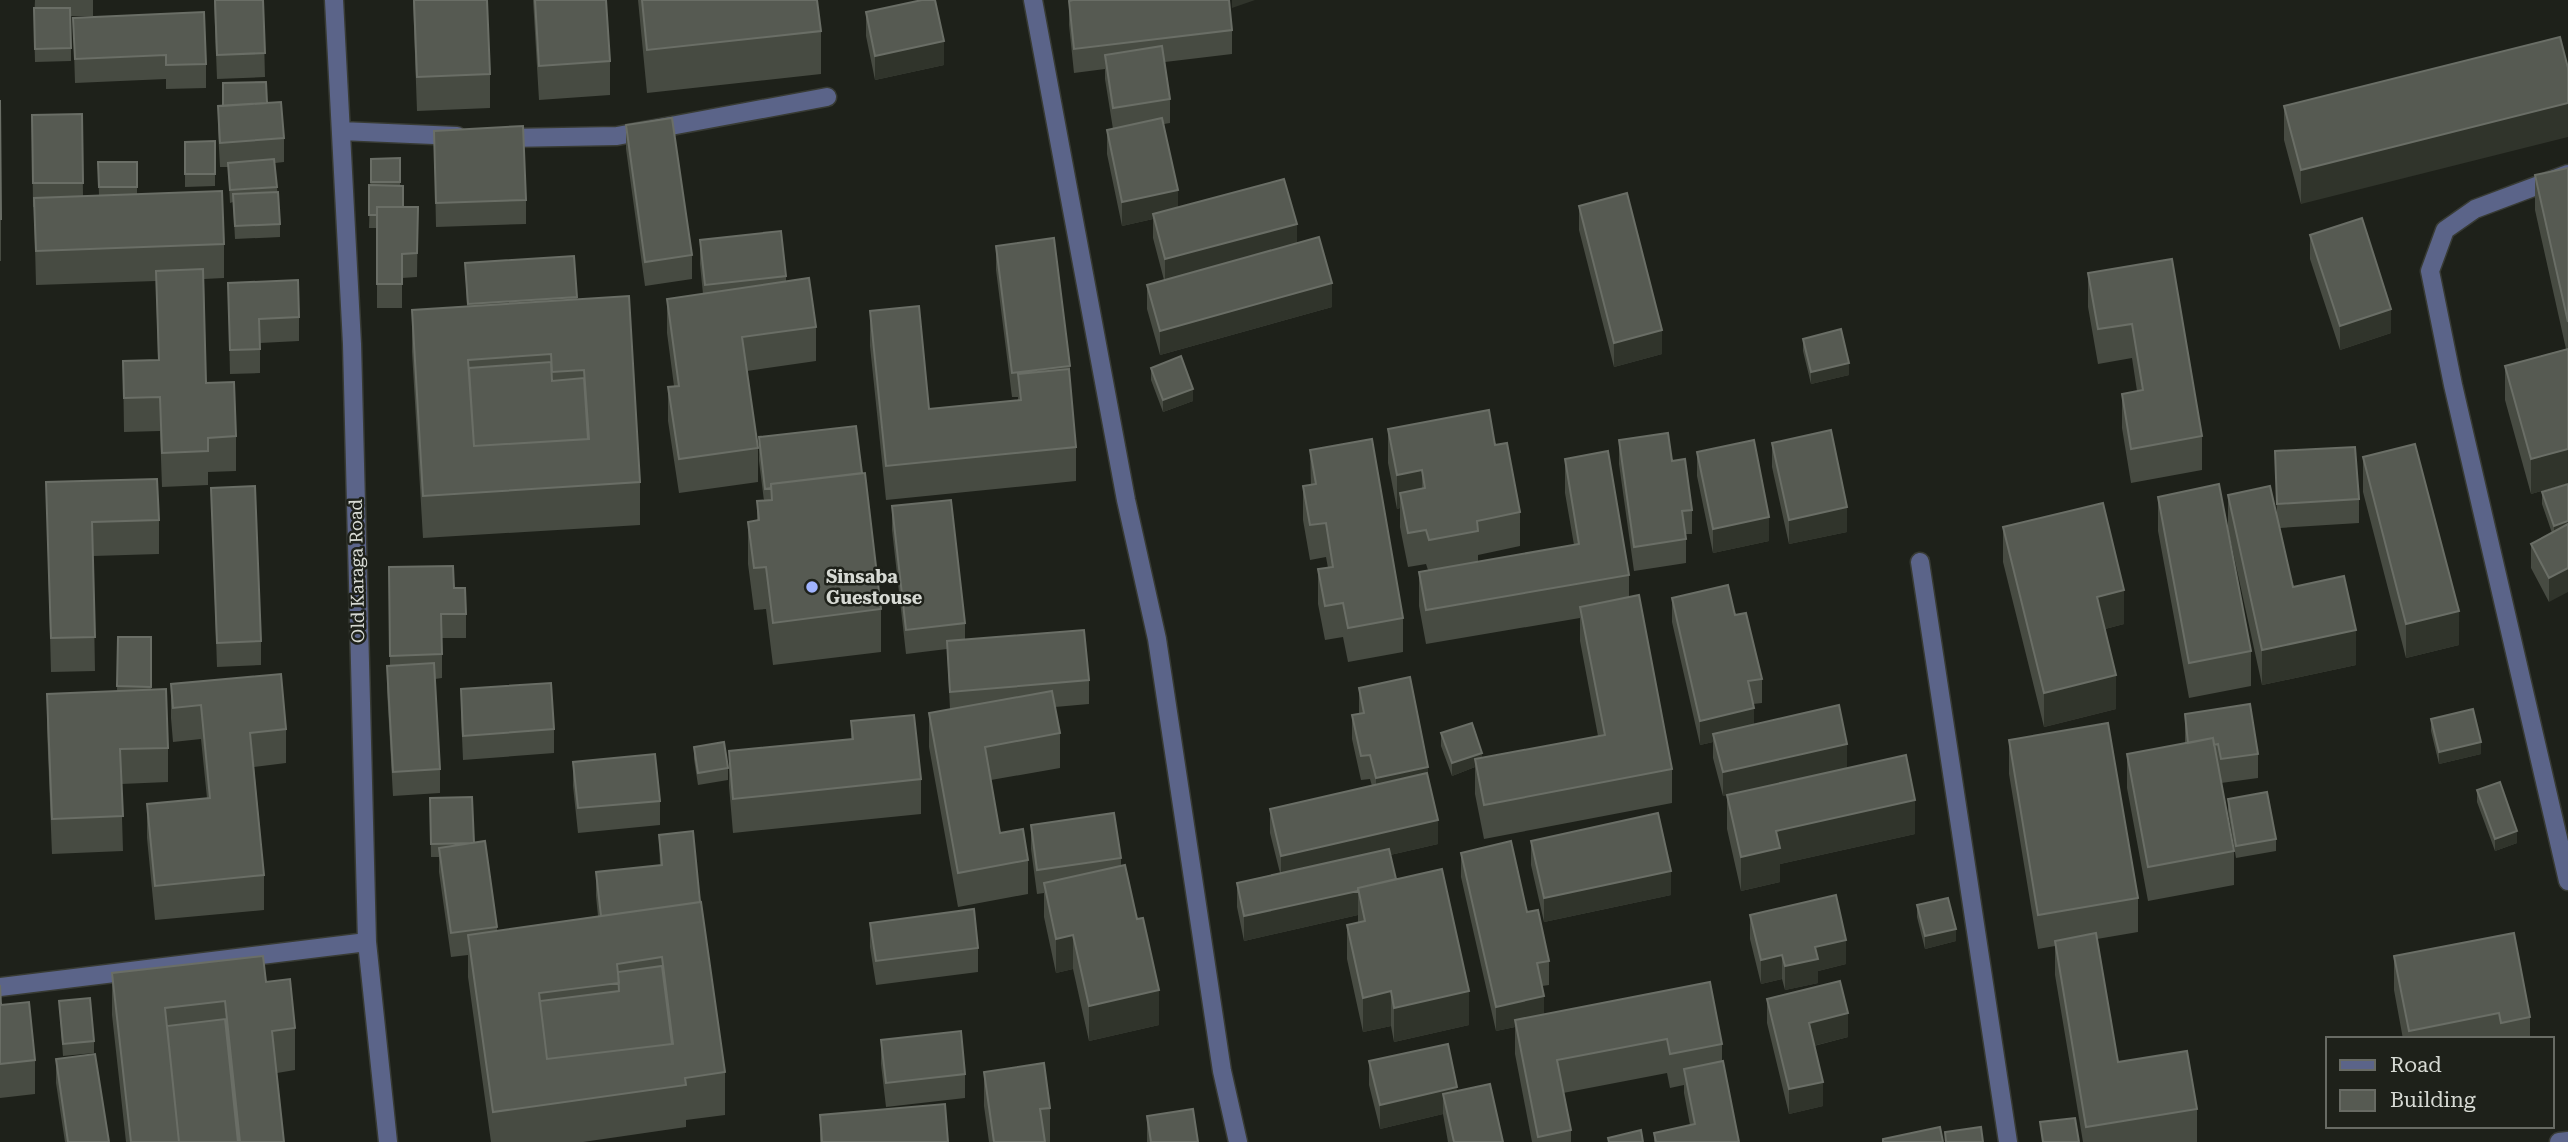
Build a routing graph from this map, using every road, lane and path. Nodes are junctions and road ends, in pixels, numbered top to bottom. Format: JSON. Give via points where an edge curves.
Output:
{"nodes":[{"id":1,"x":334,"y":0,"type":"edge"},
{"id":2,"x":1033,"y":0,"type":"edge"},
{"id":3,"x":827,"y":97,"type":"dead end"},
{"id":4,"x":341,"y":131,"type":"junction"},
{"id":5,"x":2568,"y":174,"type":"edge"},
{"id":6,"x":1920,"y":562,"type":"dead end"},
{"id":7,"x":2568,"y":881,"type":"edge"},
{"id":8,"x":367,"y":942,"type":"junction"},
{"id":9,"x":0,"y":987,"type":"edge"},
{"id":10,"x":2568,"y":1141,"type":"edge"},
{"id":11,"x":388,"y":1142,"type":"edge"},
{"id":12,"x":1238,"y":1142,"type":"edge"},
{"id":13,"x":2008,"y":1142,"type":"edge"},
{"id":14,"x":2559,"y":1142,"type":"edge"}],
"edges":[{"from":1,"to":4,"type":"street","name":"Old Karaga Road"},
{"from":2,"to":12,"type":"street","via":[[1126,500],[1157,639],[1222,1071]]},
{"from":3,"to":4,"type":"street","via":[[618,136],[533,140]]},
{"from":4,"to":8,"type":"street","name":"Old Karaga Road","via":[[352,344]]},
{"from":5,"to":7,"type":"street","via":[[2475,209],[2445,230],[2430,271]]},
{"from":6,"to":13,"type":"street"},
{"from":8,"to":9,"type":"street"},
{"from":8,"to":11,"type":"street","name":"Old Karaga Road"},
{"from":10,"to":14,"type":"street"}]}
